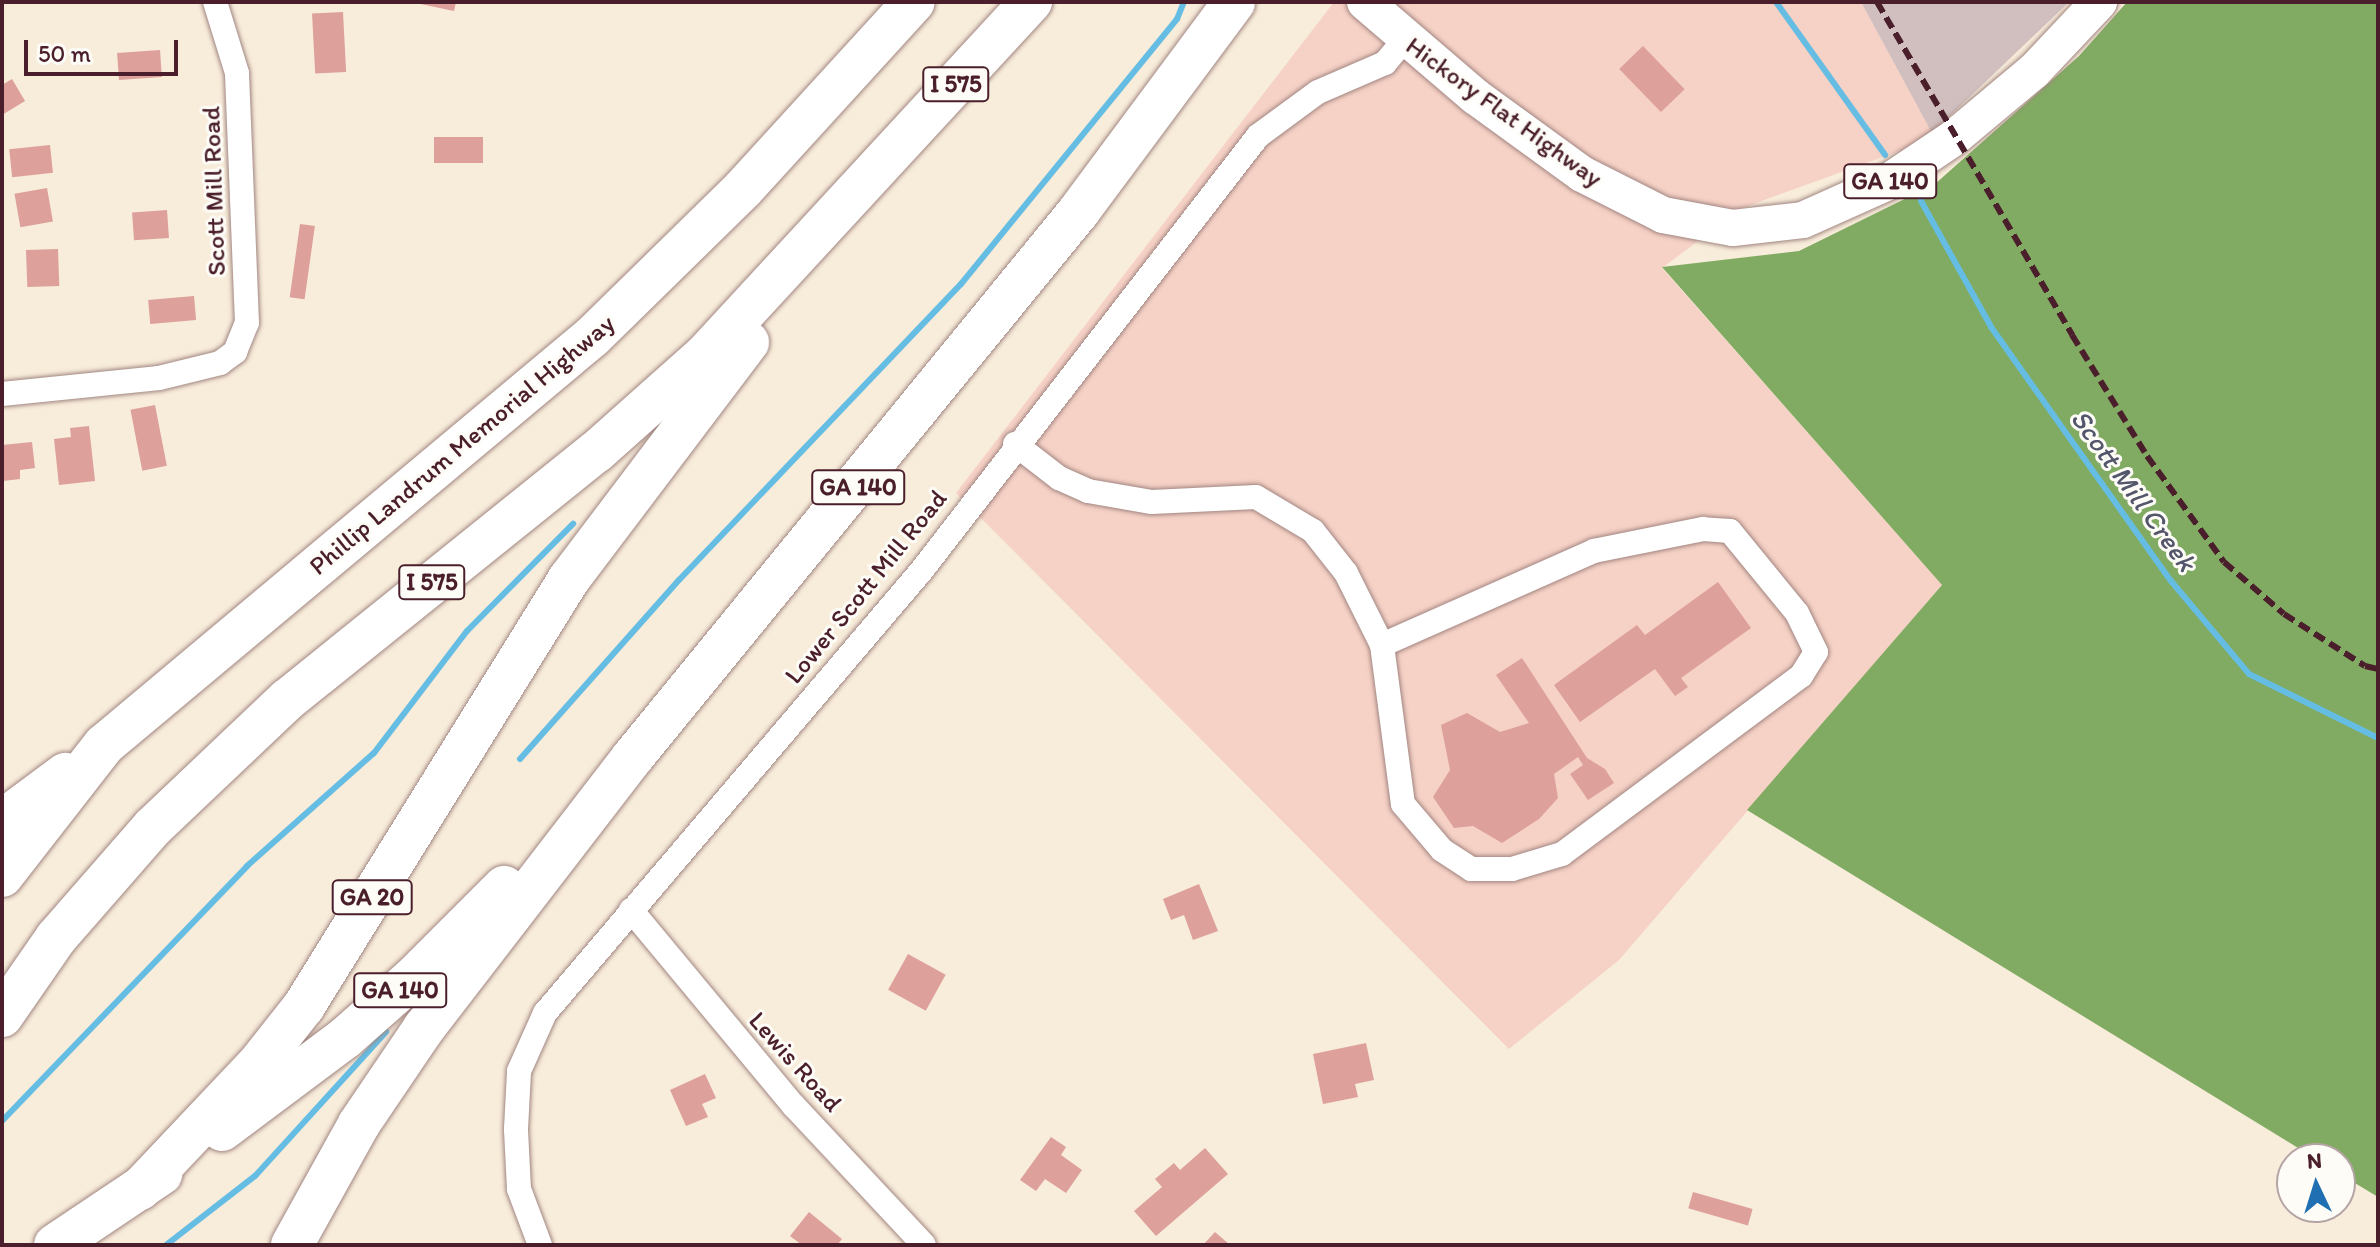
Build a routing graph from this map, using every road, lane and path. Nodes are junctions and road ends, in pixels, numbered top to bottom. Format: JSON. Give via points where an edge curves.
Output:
{"nodes":[{"id":1,"x":215,"y":2,"type":"edge"},
{"id":2,"x":914,"y":2,"type":"edge"},
{"id":3,"x":1031,"y":2,"type":"edge"},
{"id":4,"x":1365,"y":2,"type":"edge"},
{"id":5,"x":2099,"y":2,"type":"edge"},
{"id":6,"x":1232,"y":5,"type":"edge"},
{"id":7,"x":1404,"y":40,"type":"junction"},
{"id":8,"x":881,"y":165,"type":"junction"},
{"id":9,"x":2,"y":394,"type":"edge"},
{"id":10,"x":1015,"y":444,"type":"junction"},
{"id":11,"x":1382,"y":645,"type":"junction"},
{"id":12,"x":104,"y":745,"type":"junction"},
{"id":13,"x":632,"y":758,"type":"junction"},
{"id":14,"x":2,"y":821,"type":"edge"},
{"id":15,"x":2,"y":876,"type":"edge"},
{"id":16,"x":631,"y":910,"type":"junction"},
{"id":17,"x":2,"y":1016,"type":"edge"},
{"id":18,"x":140,"y":1189,"type":"junction"},
{"id":19,"x":55,"y":1245,"type":"edge"},
{"id":20,"x":292,"y":1245,"type":"edge"},
{"id":21,"x":540,"y":1245,"type":"edge"},
{"id":22,"x":924,"y":1245,"type":"edge"}],
"edges":[{"from":1,"to":9,"type":"street","name":"Scott Mill Road","via":[[237,73],[247,323],[235,352],[159,378]]},
{"from":2,"to":12,"type":"highway","name":"Phillip Landrum Memorial Highway","via":[[743,189],[593,336]]},
{"from":3,"to":8,"type":"highway","number":"I 575"},
{"from":4,"to":7,"type":"main road","name":"Hickory Flat Highway","number":"GA 140"},
{"from":5,"to":7,"type":"main road","name":"Hickory Flat Highway","number":"GA 140","via":[[2034,71],[1955,137],[1899,175],[1818,216],[1746,228],[1681,222],[1619,195],[1551,153]]},
{"from":6,"to":13,"type":"highway","number":"GA 140","via":[[1060,235]]},
{"from":7,"to":10,"type":"street","name":"Lower Scott Mill Road","via":[[1385,63],[1318,92],[1258,136]]},
{"from":8,"to":17,"type":"highway","number":"I 575","via":[[705,355],[596,452],[287,700],[153,827],[56,938]]},
{"from":8,"to":18,"type":"highway","number":"GA 20","via":[[569,579],[304,1006],[259,1063]]},
{"from":10,"to":11,"type":"street","via":[[1059,478],[1118,499],[1228,495],[1277,505],[1330,550]]},
{"from":10,"to":16,"type":"street","name":"Lower Scott Mill Road","via":[[922,570]]},
{"from":11,"to":11,"type":"street","via":[[1403,804],[1442,850],[1471,869],[1512,869],[1562,854],[1801,676],[1816,652],[1797,613],[1730,531],[1703,529],[1594,551]]},
{"from":12,"to":14,"type":"highway"},
{"from":12,"to":15,"type":"highway","name":"Phillip Landrum Memorial Highway"},
{"from":13,"to":18,"type":"highway","number":"GA 140","via":[[413,978],[275,1092]]},
{"from":13,"to":20,"type":"highway","via":[[424,1028],[359,1124]]},
{"from":16,"to":21,"type":"street","name":"Lower Scott Mill Road","via":[[545,1013],[519,1071],[519,1189]]},
{"from":16,"to":22,"type":"street","name":"Lewis Road","via":[[755,1061]]},
{"from":18,"to":19,"type":"highway","number":"GA 20"}]}
